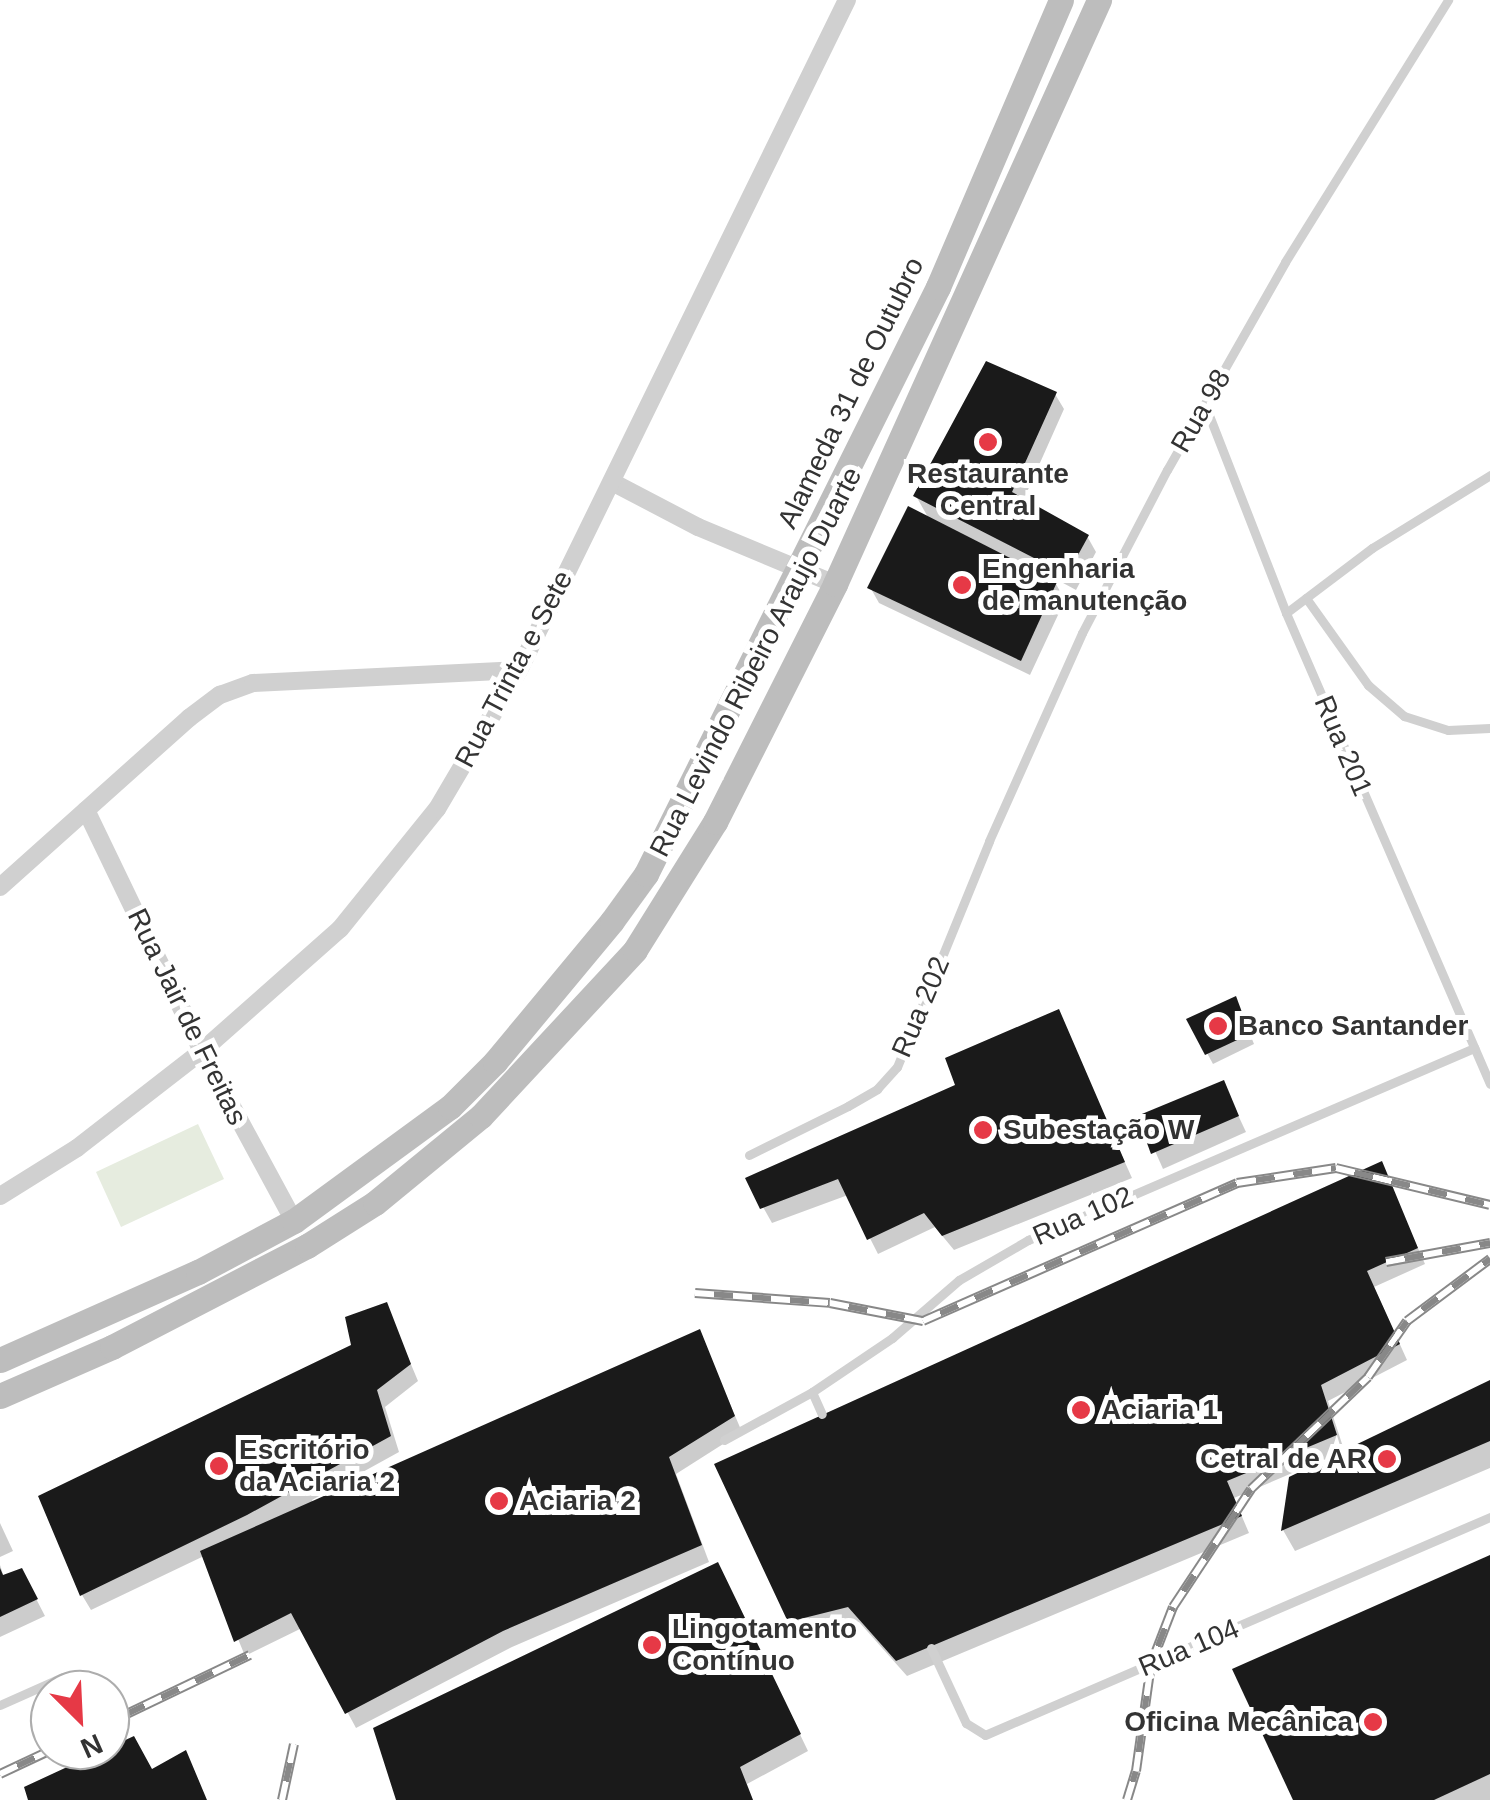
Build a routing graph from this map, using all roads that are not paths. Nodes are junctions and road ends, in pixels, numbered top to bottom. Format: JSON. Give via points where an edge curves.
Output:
{"nodes":[{"id":1,"x":847,"y":0,"type":"edge"},
{"id":2,"x":1448,"y":0,"type":"edge"},
{"id":3,"x":1061,"y":1,"type":"edge"},
{"id":4,"x":1098,"y":4,"type":"edge"},
{"id":5,"x":1205,"y":404,"type":"junction"},
{"id":6,"x":1490,"y":475,"type":"edge"},
{"id":7,"x":612,"y":482,"type":"junction"},
{"id":8,"x":798,"y":569,"type":"junction"},
{"id":9,"x":836,"y":584,"type":"junction"},
{"id":10,"x":1306,"y":598,"type":"junction"},
{"id":11,"x":1286,"y":613,"type":"junction"},
{"id":12,"x":519,"y":670,"type":"junction"},
{"id":13,"x":1490,"y":728,"type":"edge"},
{"id":14,"x":86,"y":810,"type":"junction"},
{"id":15,"x":989,"y":841,"type":"joint"},
{"id":16,"x":0,"y":887,"type":"edge"},
{"id":17,"x":1474,"y":1048,"type":"junction"},
{"id":18,"x":202,"y":1051,"type":"junction"},
{"id":19,"x":1490,"y":1084,"type":"edge"},
{"id":20,"x":461,"y":1097,"type":"junction"},
{"id":21,"x":480,"y":1116,"type":"junction"},
{"id":22,"x":749,"y":1156,"type":"dead end"},
{"id":23,"x":0,"y":1196,"type":"edge"},
{"id":24,"x":294,"y":1220,"type":"junction"},
{"id":25,"x":0,"y":1360,"type":"edge"},
{"id":26,"x":812,"y":1392,"type":"junction"},
{"id":27,"x":0,"y":1396,"type":"edge"},
{"id":28,"x":822,"y":1414,"type":"dead end"},
{"id":29,"x":724,"y":1440,"type":"dead end"},
{"id":30,"x":1490,"y":1517,"type":"edge"},
{"id":31,"x":930,"y":1648,"type":"dead end"},
{"id":32,"x":30,"y":1692,"type":"edge"},
{"id":33,"x":0,"y":1705,"type":"edge"}],
"edges":[{"from":1,"to":7,"type":"street","name":"Rua Trinta e Sete"},
{"from":2,"to":5,"type":"lane","name":"Rua 98"},
{"from":3,"to":8,"type":"main road","name":"Alameda 31 de Outubro","via":[[938,287]]},
{"from":4,"to":9,"type":"main road","name":"Rua Levindo Ribeiro Araujo Duarte"},
{"from":5,"to":11,"type":"lane","name":"Rua 201"},
{"from":5,"to":15,"type":"lane","name":"Rua 98","via":[[1082,633]]},
{"from":6,"to":10,"type":"lane"},
{"from":7,"to":8,"type":"street"},
{"from":7,"to":12,"type":"street","name":"Rua Trinta e Sete"},
{"from":8,"to":9,"type":"street"},
{"from":8,"to":20,"type":"main road","name":"Alameda 31 de Outubro","via":[[646,874]]},
{"from":9,"to":21,"type":"main road","name":"Rua Levindo Ribeiro Araujo Duarte","via":[[714,822],[635,950]]},
{"from":10,"to":11,"type":"lane"},
{"from":10,"to":13,"type":"lane","via":[[1368,685],[1404,716],[1448,730]]},
{"from":11,"to":17,"type":"lane","name":"Rua 201"},
{"from":12,"to":14,"type":"street","via":[[253,683],[220,695],[188,718]]},
{"from":12,"to":18,"type":"street","name":"Rua Trinta e Sete","via":[[437,809],[340,929]]},
{"from":14,"to":16,"type":"street"},
{"from":14,"to":18,"type":"street","name":"Rua Jair de Freitas"},
{"from":15,"to":22,"type":"lane","name":"Rua 202","via":[[897,1066],[862,1098]]},
{"from":17,"to":19,"type":"lane","name":"Rua 201"},
{"from":17,"to":26,"type":"lane","name":"Rua 102","via":[[1028,1240],[959,1280],[892,1338]]},
{"from":18,"to":23,"type":"street","name":"Rua Trinta e Sete","via":[[77,1148]]},
{"from":18,"to":24,"type":"street","name":"Rua Jair de Freitas"},
{"from":20,"to":21,"type":"main road"},
{"from":20,"to":24,"type":"main road","name":"Alameda 31 de Outubro"},
{"from":21,"to":27,"type":"main road","name":"Rua Levindo Ribeiro Araujo Duarte","via":[[376,1203],[307,1246],[112,1347]]},
{"from":24,"to":25,"type":"main road","name":"Alameda 31 de Outubro","via":[[198,1272]]},
{"from":26,"to":28,"type":"lane"},
{"from":26,"to":29,"type":"lane","name":"Rua 102"},
{"from":30,"to":31,"type":"lane","name":"Rua 104","via":[[986,1734],[966,1723]]},
{"from":32,"to":33,"type":"lane"}]}
